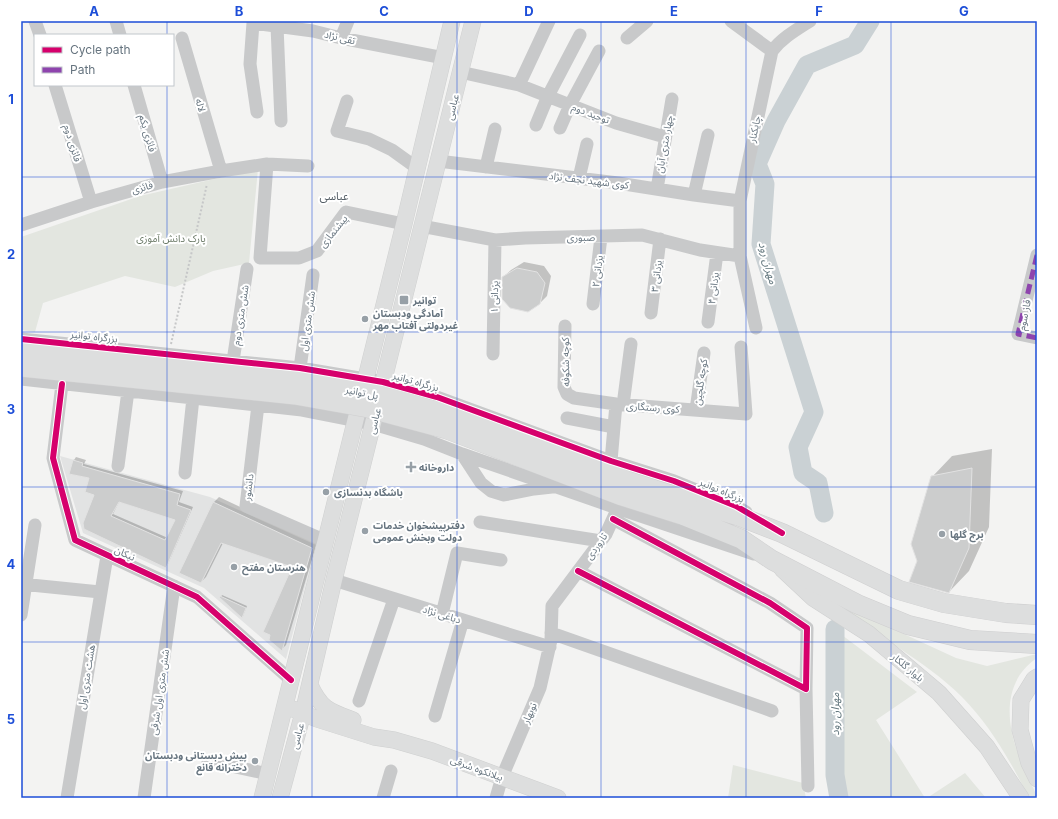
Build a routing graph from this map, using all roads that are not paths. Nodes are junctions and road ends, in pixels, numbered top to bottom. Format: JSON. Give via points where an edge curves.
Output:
{"nodes":[{"id":1,"x":35,"y":21,"type":"edge"},
{"id":2,"x":116,"y":21,"type":"edge"},
{"id":3,"x":348,"y":21,"type":"edge"},
{"id":4,"x":452,"y":21,"type":"edge"},
{"id":5,"x":473,"y":21,"type":"edge"},
{"id":6,"x":549,"y":21,"type":"edge"},
{"id":7,"x":647,"y":21,"type":"edge"},
{"id":8,"x":810,"y":21,"type":"edge"},
{"id":9,"x":738,"y":23,"type":"edge"},
{"id":10,"x":277,"y":26,"type":"junction"},
{"id":11,"x":40,"y":34,"type":"edge"},
{"id":12,"x":120,"y":34,"type":"edge"},
{"id":13,"x":580,"y":35,"type":"dead end"},
{"id":14,"x":182,"y":38,"type":"dead end"},
{"id":15,"x":342,"y":38,"type":"junction"},
{"id":16,"x":627,"y":38,"type":"dead end"},
{"id":17,"x":466,"y":50,"type":"junction"},
{"id":18,"x":599,"y":51,"type":"dead end"},
{"id":19,"x":772,"y":51,"type":"junction"},
{"id":20,"x":445,"y":52,"type":"junction"},
{"id":21,"x":460,"y":72,"type":"junction"},
{"id":22,"x":519,"y":85,"type":"junction"},
{"id":23,"x":55,"y":86,"type":"edge"},
{"id":24,"x":134,"y":86,"type":"edge"},
{"id":25,"x":548,"y":96,"type":"junction"},
{"id":26,"x":672,"y":99,"type":"dead end"},
{"id":27,"x":347,"y":101,"type":"dead end"},
{"id":28,"x":570,"y":105,"type":"junction"},
{"id":29,"x":257,"y":112,"type":"dead end"},
{"id":30,"x":281,"y":121,"type":"dead end"},
{"id":31,"x":536,"y":125,"type":"dead end"},
{"id":32,"x":560,"y":128,"type":"dead end"},
{"id":33,"x":495,"y":129,"type":"dead end"},
{"id":34,"x":708,"y":134,"type":"dead end"},
{"id":35,"x":664,"y":137,"type":"junction"},
{"id":36,"x":587,"y":144,"type":"dead end"},
{"id":37,"x":438,"y":161,"type":"junction"},
{"id":38,"x":267,"y":164,"type":"junction"},
{"id":39,"x":308,"y":166,"type":"dead end"},
{"id":40,"x":486,"y":167,"type":"junction"},
{"id":41,"x":417,"y":168,"type":"junction"},
{"id":42,"x":215,"y":172,"type":"junction"},
{"id":43,"x":579,"y":178,"type":"junction"},
{"id":44,"x":162,"y":182,"type":"junction"},
{"id":45,"x":656,"y":189,"type":"junction"},
{"id":46,"x":694,"y":195,"type":"junction"},
{"id":47,"x":740,"y":201,"type":"junction"},
{"id":48,"x":91,"y":202,"type":"junction"},
{"id":49,"x":22,"y":222,"type":"edge"},
{"id":50,"x":404,"y":224,"type":"junction"},
{"id":51,"x":421,"y":226,"type":"junction"},
{"id":52,"x":601,"y":237,"type":"junction"},
{"id":53,"x":660,"y":239,"type":"junction"},
{"id":54,"x":495,"y":240,"type":"junction"},
{"id":55,"x":717,"y":253,"type":"junction"},
{"id":56,"x":1037,"y":255,"type":"edge"},
{"id":57,"x":740,"y":256,"type":"junction"},
{"id":58,"x":247,"y":269,"type":"dead end"},
{"id":59,"x":313,"y":274,"type":"dead end"},
{"id":60,"x":593,"y":304,"type":"dead end"},
{"id":61,"x":651,"y":313,"type":"dead end"},
{"id":62,"x":708,"y":322,"type":"dead end"},
{"id":63,"x":565,"y":326,"type":"dead end"},
{"id":64,"x":756,"y":328,"type":"dead end"},
{"id":65,"x":1037,"y":338,"type":"edge"},
{"id":66,"x":631,"y":344,"type":"dead end"},
{"id":67,"x":741,"y":347,"type":"dead end"},
{"id":68,"x":21,"y":352,"type":"edge"},
{"id":69,"x":493,"y":354,"type":"dead end"},
{"id":70,"x":704,"y":354,"type":"dead end"},
{"id":71,"x":233,"y":361,"type":"junction"},
{"id":72,"x":305,"y":369,"type":"junction"},
{"id":73,"x":21,"y":379,"type":"edge"},
{"id":74,"x":366,"y":379,"type":"junction"},
{"id":75,"x":383,"y":382,"type":"junction"},
{"id":76,"x":62,"y":384,"type":"junction"},
{"id":77,"x":128,"y":391,"type":"junction"},
{"id":78,"x":437,"y":397,"type":"junction"},
{"id":79,"x":193,"y":398,"type":"junction"},
{"id":80,"x":258,"y":405,"type":"junction"},
{"id":81,"x":619,"y":405,"type":"junction"},
{"id":82,"x":302,"y":410,"type":"junction"},
{"id":83,"x":696,"y":410,"type":"junction"},
{"id":84,"x":568,"y":418,"type":"dead end"},
{"id":85,"x":356,"y":420,"type":"junction"},
{"id":86,"x":373,"y":424,"type":"junction"},
{"id":87,"x":614,"y":427,"type":"junction"},
{"id":88,"x":424,"y":439,"type":"junction"},
{"id":89,"x":462,"y":454,"type":"junction"},
{"id":90,"x":611,"y":461,"type":"junction"},
{"id":91,"x":118,"y":466,"type":"dead end"},
{"id":92,"x":185,"y":473,"type":"dead end"},
{"id":93,"x":557,"y":487,"type":"junction"},
{"id":94,"x":684,"y":508,"type":"junction"},
{"id":95,"x":615,"y":514,"type":"junction"},
{"id":96,"x":480,"y":522,"type":"dead end"},
{"id":97,"x":35,"y":525,"type":"dead end"},
{"id":98,"x":782,"y":533,"type":"junction"},
{"id":99,"x":326,"y":540,"type":"junction"},
{"id":100,"x":601,"y":541,"type":"junction"},
{"id":101,"x":107,"y":556,"type":"junction"},
{"id":102,"x":501,"y":560,"type":"dead end"},
{"id":103,"x":772,"y":560,"type":"junction"},
{"id":104,"x":578,"y":570,"type":"junction"},
{"id":105,"x":334,"y":580,"type":"junction"},
{"id":106,"x":23,"y":584,"type":"edge"},
{"id":107,"x":174,"y":586,"type":"junction"},
{"id":108,"x":100,"y":592,"type":"junction"},
{"id":109,"x":394,"y":599,"type":"junction"},
{"id":110,"x":442,"y":614,"type":"junction"},
{"id":111,"x":21,"y":615,"type":"edge"},
{"id":112,"x":1037,"y":615,"type":"edge"},
{"id":113,"x":463,"y":620,"type":"junction"},
{"id":114,"x":551,"y":633,"type":"junction"},
{"id":115,"x":1037,"y":644,"type":"edge"},
{"id":116,"x":550,"y":647,"type":"junction"},
{"id":117,"x":1037,"y":677,"type":"edge"},
{"id":118,"x":292,"y":680,"type":"junction"},
{"id":119,"x":310,"y":685,"type":"junction"},
{"id":120,"x":806,"y":689,"type":"junction"},
{"id":121,"x":359,"y":701,"type":"dead end"},
{"id":122,"x":285,"y":706,"type":"junction"},
{"id":123,"x":772,"y":711,"type":"dead end"},
{"id":124,"x":303,"y":713,"type":"junction"},
{"id":125,"x":436,"y":716,"type":"dead end"},
{"id":126,"x":394,"y":740,"type":"junction"},
{"id":127,"x":208,"y":761,"type":"dead end"},
{"id":128,"x":391,"y":771,"type":"dead end"},
{"id":129,"x":268,"y":774,"type":"junction"},
{"id":130,"x":502,"y":777,"type":"junction"},
{"id":131,"x":1037,"y":779,"type":"edge"},
{"id":132,"x":808,"y":786,"type":"dead end"},
{"id":133,"x":67,"y":798,"type":"edge"},
{"id":134,"x":144,"y":798,"type":"edge"},
{"id":135,"x":262,"y":798,"type":"edge"},
{"id":136,"x":280,"y":798,"type":"edge"},
{"id":137,"x":383,"y":798,"type":"edge"},
{"id":138,"x":496,"y":798,"type":"edge"},
{"id":139,"x":558,"y":798,"type":"edge"},
{"id":140,"x":1021,"y":798,"type":"edge"}],
"edges":[{"from":1,"to":11,"type":"street"},
{"from":2,"to":12,"type":"street"},
{"from":3,"to":15,"type":"street"},
{"from":4,"to":20,"type":"main road","name":"عباسى"},
{"from":5,"to":17,"type":"main road","name":"عباسى"},
{"from":6,"to":22,"type":"street"},
{"from":7,"to":16,"type":"street"},
{"from":8,"to":19,"type":"street","via":[[778,43]]},
{"from":9,"to":19,"type":"street"},
{"from":10,"to":15,"type":"street","name":"تقی نژاد"},
{"from":10,"to":29,"type":"street","name":"تقی نژاد","via":[[254,24],[250,64]]},
{"from":10,"to":30,"type":"street"},
{"from":13,"to":25,"type":"street"},
{"from":14,"to":42,"type":"street","name":"لاله"},
{"from":15,"to":20,"type":"street","name":"تقی نژاد"},
{"from":17,"to":20,"type":"main road"},
{"from":17,"to":21,"type":"main road","name":"عباسى"},
{"from":18,"to":28,"type":"street"},
{"from":19,"to":47,"type":"street","name":"چایکنار"},
{"from":20,"to":41,"type":"main road","name":"عباسى"},
{"from":21,"to":22,"type":"street","name":"توحید دوم"},
{"from":21,"to":37,"type":"main road","name":"عباسى"},
{"from":22,"to":25,"type":"street","name":"توحید دوم"},
{"from":23,"to":48,"type":"street","name":"فائزی دوم"},
{"from":24,"to":44,"type":"street","name":"فائزی یکم"},
{"from":25,"to":28,"type":"street","name":"توحید دوم"},
{"from":25,"to":31,"type":"street"},
{"from":26,"to":35,"type":"street","name":"چهار متری آبان"},
{"from":27,"to":41,"type":"street","via":[[337,131],[392,150]]},
{"from":28,"to":32,"type":"street"},
{"from":28,"to":35,"type":"street","name":"توحید دوم","via":[[616,123]]},
{"from":33,"to":40,"type":"street"},
{"from":34,"to":46,"type":"street"},
{"from":35,"to":45,"type":"street","name":"چهار متری آبان"},
{"from":36,"to":43,"type":"street"},
{"from":37,"to":40,"type":"street","name":"کوی شهید نجف نژاد"},
{"from":37,"to":51,"type":"main road","name":"عباسى"},
{"from":38,"to":39,"type":"street","name":"فائزی"},
{"from":38,"to":42,"type":"street","name":"فائزی"},
{"from":38,"to":50,"type":"street","name":"پیشنمازی","via":[[260,258],[299,258],[317,251],[346,212]]},
{"from":40,"to":43,"type":"street","name":"کوی شهید نجف نژاد"},
{"from":41,"to":50,"type":"main road","name":"عباسى"},
{"from":42,"to":44,"type":"street","name":"فائزی"},
{"from":43,"to":45,"type":"street","name":"کوی شهید نجف نژاد"},
{"from":44,"to":48,"type":"street","name":"فائزی"},
{"from":45,"to":46,"type":"street","name":"کوی شهید نجف نژاد"},
{"from":46,"to":47,"type":"street","name":"کوی شهید نجف نژاد"},
{"from":47,"to":57,"type":"street","name":"چایکنار"},
{"from":48,"to":49,"type":"street","name":"فائزی"},
{"from":50,"to":74,"type":"main road","name":"عباسى"},
{"from":51,"to":54,"type":"street","name":"صبوری"},
{"from":51,"to":75,"type":"main road","name":"عباسى"},
{"from":52,"to":53,"type":"street","name":"صبوری","via":[[642,235]]},
{"from":52,"to":54,"type":"street","name":"صبوری"},
{"from":52,"to":60,"type":"street","name":"یزدانی ۲"},
{"from":53,"to":55,"type":"street","name":"صبوری"},
{"from":53,"to":61,"type":"street","name":"یزدانی ۳"},
{"from":54,"to":69,"type":"street","name":"یزدانی ۱"},
{"from":55,"to":57,"type":"street","name":"صبوری"},
{"from":55,"to":62,"type":"street","name":"یزدانی ۴"},
{"from":56,"to":65,"type":"street","name":"فاز سوم","via":[[1018,334]]},
{"from":57,"to":64,"type":"street","name":"چایکنار"},
{"from":58,"to":71,"type":"street","name":"شش متری دوم"},
{"from":59,"to":72,"type":"street","name":"شش متری اول"},
{"from":63,"to":81,"type":"street","name":"کوچه شکوفه","via":[[564,387],[567,394],[574,398]]},
{"from":66,"to":81,"type":"street"},
{"from":67,"to":83,"type":"street","name":"کوی رستگاری","via":[[746,414]]},
{"from":68,"to":71,"type":"street","name":"بزرگراه توانیر","via":[[168,354]]},
{"from":68,"to":94,"type":"highway","name":"پل توانیر","bridge":true,"via":[[368,408],[446,429],[622,496]]},
{"from":70,"to":83,"type":"street","name":"کوچه گلچین"},
{"from":71,"to":72,"type":"street","name":"بزرگراه توانیر"},
{"from":72,"to":74,"type":"street","name":"بزرگراه توانیر"},
{"from":72,"to":82,"type":"street","via":[[315,380],[315,392],[310,403]]},
{"from":73,"to":76,"type":"street"},
{"from":74,"to":75,"type":"street","name":"بزرگراه توانیر"},
{"from":74,"to":85,"type":"main road","name":"عباسى"},
{"from":75,"to":78,"type":"street","name":"بزرگراه توانیر"},
{"from":75,"to":86,"type":"main road","name":"عباسى"},
{"from":76,"to":77,"type":"street"},
{"from":76,"to":101,"type":"street","name":"نیکان","via":[[53,458],[75,540]]},
{"from":77,"to":79,"type":"street"},
{"from":77,"to":91,"type":"street"},
{"from":78,"to":88,"type":"street","via":[[422,415],[421,428]]},
{"from":78,"to":90,"type":"street","name":"بزرگراه توانیر"},
{"from":79,"to":80,"type":"street"},
{"from":79,"to":92,"type":"street"},
{"from":80,"to":82,"type":"street"},
{"from":80,"to":99,"type":"street","name":"دانشور","via":[[246,506]]},
{"from":81,"to":83,"type":"street","name":"کوی رستگاری"},
{"from":81,"to":87,"type":"street","name":"کوی رستگاری"},
{"from":82,"to":85,"type":"street"},
{"from":84,"to":87,"type":"street"},
{"from":85,"to":86,"type":"street"},
{"from":85,"to":99,"type":"main road","name":"عباسى"},
{"from":86,"to":88,"type":"street"},
{"from":86,"to":105,"type":"main road","name":"عباسى"},
{"from":87,"to":90,"type":"street","name":"کوی رستگاری"},
{"from":88,"to":89,"type":"street"},
{"from":89,"to":93,"type":"street"},
{"from":89,"to":93,"type":"street","via":[[481,483],[491,491],[504,495]]},
{"from":90,"to":98,"type":"street","name":"بزرگراه توانیر","via":[[674,481],[736,506]]},
{"from":93,"to":95,"type":"street"},
{"from":94,"to":98,"type":"highway","name":"بزرگراه توانیر","via":[[738,516]]},
{"from":94,"to":103,"type":"highway","via":[[741,539]]},
{"from":95,"to":100,"type":"street","name":"تاروردی"},
{"from":95,"to":103,"type":"street"},
{"from":95,"to":120,"type":"street","via":[[770,603],[807,628]]},
{"from":96,"to":100,"type":"street"},
{"from":97,"to":106,"type":"street"},
{"from":98,"to":112,"type":"highway","name":"بزرگراه توانیر","via":[[899,590],[944,603]]},
{"from":99,"to":118,"type":"main road","name":"عباسى"},
{"from":100,"to":104,"type":"street","name":"تاروردی"},
{"from":101,"to":107,"type":"street","name":"نیکان"},
{"from":101,"to":108,"type":"street","name":"هشت متری اول"},
{"from":102,"to":110,"type":"street","via":[[457,553]]},
{"from":103,"to":115,"type":"highway","via":[[857,604],[908,624],[970,640]]},
{"from":103,"to":140,"type":"main road","name":"بلوار گلکار","via":[[813,598],[869,634],[940,693],[986,747]]},
{"from":104,"to":114,"type":"street","name":"تاروردی","via":[[552,606]]},
{"from":104,"to":120,"type":"street"},
{"from":105,"to":109,"type":"street","name":"دباغی نژاد"},
{"from":105,"to":119,"type":"main road","name":"عباسى"},
{"from":106,"to":108,"type":"street"},
{"from":106,"to":111,"type":"street"},
{"from":107,"to":118,"type":"street","name":"نیکان","via":[[197,597]]},
{"from":107,"to":134,"type":"street","name":"شش متری اول شرقی"},
{"from":108,"to":133,"type":"street","name":"هشت متری اول"},
{"from":109,"to":110,"type":"street","name":"دباغی نژاد"},
{"from":109,"to":121,"type":"street"},
{"from":110,"to":113,"type":"street","name":"دباغی نژاد"},
{"from":113,"to":116,"type":"street","name":"دباغی نژاد"},
{"from":113,"to":125,"type":"street"},
{"from":114,"to":116,"type":"street","name":"تاروردی"},
{"from":114,"to":123,"type":"street"},
{"from":116,"to":130,"type":"street","name":"نوبهار","via":[[540,688]]},
{"from":117,"to":131,"type":"main road","via":[[1021,700],[1020,730],[1029,763]]},
{"from":118,"to":122,"type":"main road","name":"عباسى"},
{"from":119,"to":124,"type":"main road","name":"عباسى"},
{"from":119,"to":126,"type":"main road","name":"بیلانکوه شرقی","via":[[316,698],[326,708],[375,728]]},
{"from":120,"to":132,"type":"street"},
{"from":122,"to":124,"type":"main road","name":"بیلانکوه شرقی"},
{"from":122,"to":129,"type":"main road","name":"عباسى"},
{"from":124,"to":126,"type":"main road","name":"بیلانکوه شرقی","via":[[374,737]]},
{"from":124,"to":136,"type":"main road","name":"عباسى"},
{"from":126,"to":130,"type":"main road","name":"بیلانکوه شرقی"},
{"from":127,"to":129,"type":"street"},
{"from":128,"to":137,"type":"street"},
{"from":129,"to":135,"type":"main road","name":"عباسى"},
{"from":130,"to":138,"type":"street","name":"نوبهار"},
{"from":130,"to":139,"type":"main road","name":"بیلانکوه شرقی"}]}
